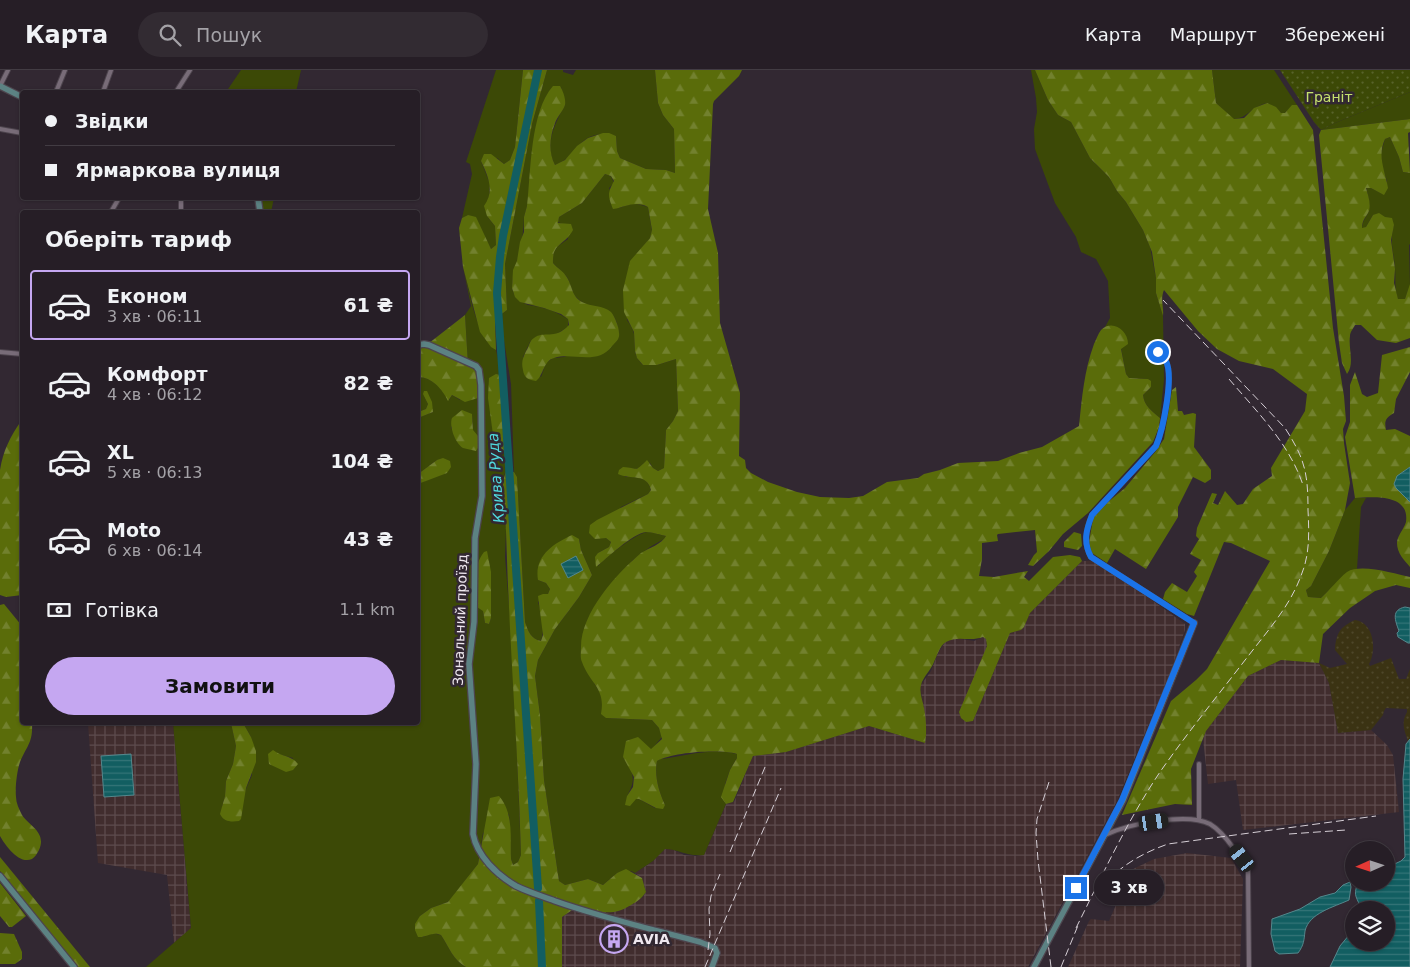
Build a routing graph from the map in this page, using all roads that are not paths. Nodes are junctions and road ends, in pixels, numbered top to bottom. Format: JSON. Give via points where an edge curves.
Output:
{"nodes":[{"id":1,"x":8,"y":70,"type":"edge"},
{"id":2,"x":64,"y":70,"type":"edge"},
{"id":3,"x":111,"y":70,"type":"edge"},
{"id":4,"x":190,"y":70,"type":"edge"},
{"id":5,"x":0,"y":86,"type":"edge"},
{"id":6,"x":57,"y":90,"type":"edge"},
{"id":7,"x":103,"y":90,"type":"edge"},
{"id":8,"x":177,"y":90,"type":"edge"},
{"id":9,"x":20,"y":96,"type":"edge"},
{"id":10,"x":0,"y":129,"type":"edge"},
{"id":11,"x":20,"y":133,"type":"edge"},
{"id":12,"x":420,"y":345,"type":"edge"},
{"id":13,"x":0,"y":352,"type":"edge"},
{"id":14,"x":1158,"y":352,"type":"dead end"},
{"id":15,"x":20,"y":354,"type":"edge"},
{"id":16,"x":1194,"y":623,"type":"joint"},
{"id":17,"x":1199,"y":764,"type":"dead end"},
{"id":18,"x":1199,"y":820,"type":"junction"},
{"id":19,"x":1104,"y":835,"type":"junction"},
{"id":20,"x":0,"y":876,"type":"edge"},
{"id":21,"x":74,"y":967,"type":"edge"},
{"id":22,"x":712,"y":967,"type":"edge"},
{"id":23,"x":1034,"y":967,"type":"edge"},
{"id":24,"x":1249,"y":967,"type":"edge"}],
"edges":[{"from":1,"to":5,"type":"street"},
{"from":2,"to":6,"type":"street"},
{"from":3,"to":7,"type":"street"},
{"from":4,"to":8,"type":"street"},
{"from":5,"to":9,"type":"street"},
{"from":10,"to":11,"type":"street"},
{"from":12,"to":22,"type":"street","name":"Зональний проїзд","via":[[430,345],[474,364],[479,370],[481,385],[482,496],[476,538],[474,622],[469,664],[476,764],[473,829],[476,845],[487,862],[510,882],[526,890],[606,918],[715,948]]},
{"from":13,"to":15,"type":"street"},
{"from":14,"to":16,"type":"street","via":[[1166,361],[1169,378],[1162,433],[1156,446],[1092,515],[1087,527],[1086,548],[1091,557]]},
{"from":16,"to":19,"type":"street","via":[[1122,800]]},
{"from":17,"to":18,"type":"street"},
{"from":18,"to":19,"type":"street","via":[[1184,818],[1142,824]]},
{"from":18,"to":24,"type":"street","via":[[1221,833],[1242,858],[1248,871]]},
{"from":19,"to":23,"type":"street"},
{"from":20,"to":21,"type":"street"}]}
